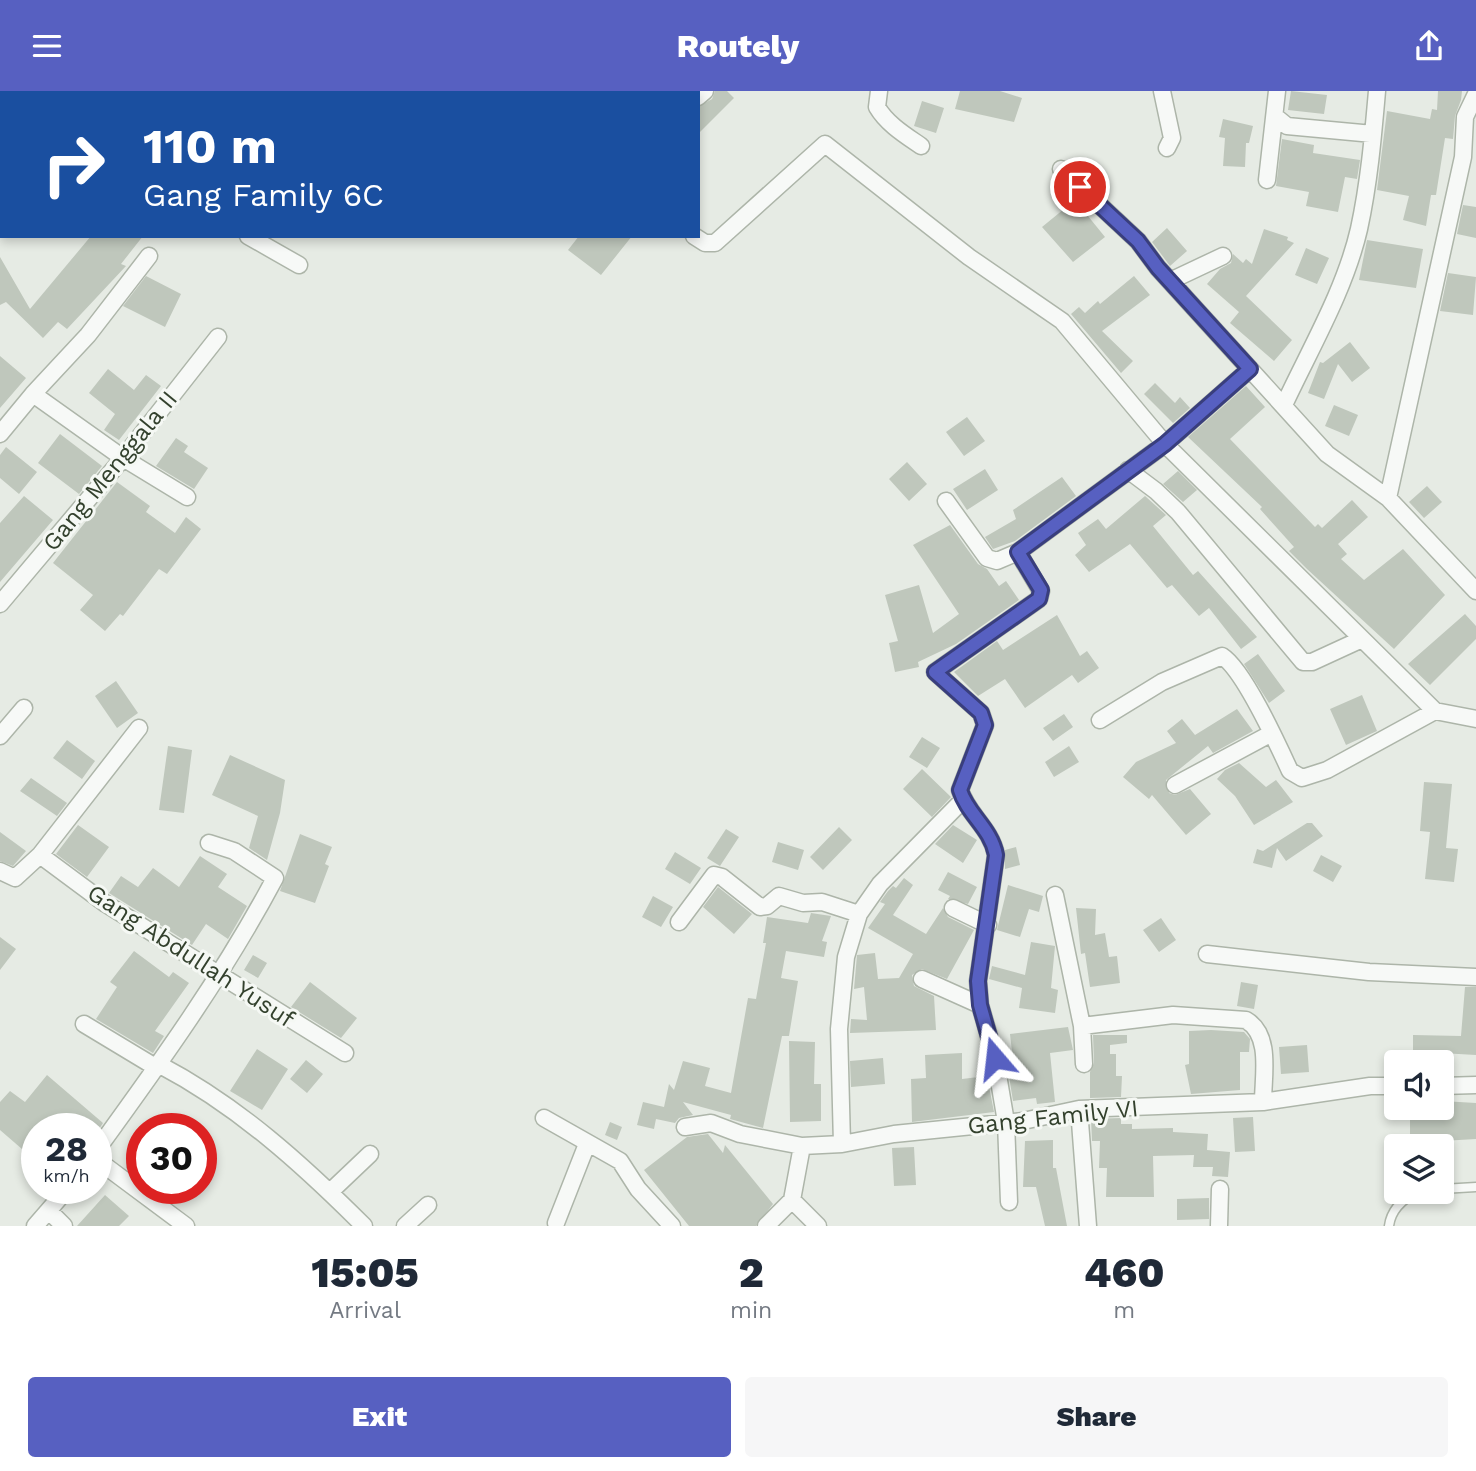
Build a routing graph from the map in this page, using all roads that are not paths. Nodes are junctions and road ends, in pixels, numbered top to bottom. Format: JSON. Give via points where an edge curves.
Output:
{"nodes":[{"id":1,"x":879,"y":91,"type":"edge"},
{"id":2,"x":1162,"y":91,"type":"edge"},
{"id":3,"x":1277,"y":91,"type":"edge"},
{"id":4,"x":1377,"y":91,"type":"edge"},
{"id":5,"x":1476,"y":94,"type":"edge"},
{"id":6,"x":1276,"y":117,"type":"junction"},
{"id":7,"x":1373,"y":134,"type":"junction"},
{"id":8,"x":921,"y":146,"type":"dead end"},
{"id":9,"x":1167,"y":148,"type":"dead end"},
{"id":10,"x":1469,"y":158,"type":"edge"},
{"id":11,"x":1061,"y":169,"type":"dead end"},
{"id":12,"x":1267,"y":180,"type":"dead end"},
{"id":13,"x":252,"y":238,"type":"edge"},
{"id":14,"x":697,"y":238,"type":"edge"},
{"id":15,"x":149,"y":256,"type":"dead end"},
{"id":16,"x":1223,"y":256,"type":"dead end"},
{"id":17,"x":299,"y":265,"type":"dead end"},
{"id":18,"x":1170,"y":281,"type":"junction"},
{"id":19,"x":218,"y":337,"type":"dead end"},
{"id":20,"x":1250,"y":369,"type":"junction"},
{"id":21,"x":33,"y":394,"type":"junction"},
{"id":22,"x":1283,"y":405,"type":"junction"},
{"id":23,"x":0,"y":435,"type":"edge"},
{"id":24,"x":1165,"y":444,"type":"junction"},
{"id":25,"x":123,"y":458,"type":"junction"},
{"id":26,"x":1128,"y":470,"type":"junction"},
{"id":27,"x":187,"y":497,"type":"dead end"},
{"id":28,"x":1388,"y":498,"type":"junction"},
{"id":29,"x":946,"y":501,"type":"dead end"},
{"id":30,"x":1018,"y":552,"type":"junction"},
{"id":31,"x":1476,"y":591,"type":"edge"},
{"id":32,"x":0,"y":604,"type":"edge"},
{"id":33,"x":1362,"y":639,"type":"junction"},
{"id":34,"x":24,"y":708,"type":"dead end"},
{"id":35,"x":1435,"y":711,"type":"junction"},
{"id":36,"x":1476,"y":719,"type":"edge"},
{"id":37,"x":1100,"y":720,"type":"dead end"},
{"id":38,"x":139,"y":728,"type":"dead end"},
{"id":39,"x":1272,"y":733,"type":"junction"},
{"id":40,"x":0,"y":736,"type":"edge"},
{"id":41,"x":1175,"y":785,"type":"dead end"},
{"id":42,"x":963,"y":800,"type":"junction"},
{"id":43,"x":209,"y":843,"type":"dead end"},
{"id":44,"x":40,"y":855,"type":"junction"},
{"id":45,"x":0,"y":871,"type":"edge"},
{"id":46,"x":1055,"y":895,"type":"dead end"},
{"id":47,"x":953,"y":908,"type":"dead end"},
{"id":48,"x":859,"y":914,"type":"junction"},
{"id":49,"x":679,"y":922,"type":"dead end"},
{"id":50,"x":988,"y":925,"type":"junction"},
{"id":51,"x":1207,"y":954,"type":"dead end"},
{"id":52,"x":216,"y":975,"type":"junction"},
{"id":53,"x":1476,"y":977,"type":"edge"},
{"id":54,"x":922,"y":979,"type":"dead end"},
{"id":55,"x":980,"y":1005,"type":"junction"},
{"id":56,"x":84,"y":1024,"type":"dead end"},
{"id":57,"x":1082,"y":1027,"type":"junction"},
{"id":58,"x":345,"y":1053,"type":"dead end"},
{"id":59,"x":1084,"y":1064,"type":"dead end"},
{"id":60,"x":158,"y":1067,"type":"junction"},
{"id":61,"x":1384,"y":1086,"type":"edge"},
{"id":62,"x":1454,"y":1086,"type":"edge"},
{"id":63,"x":1476,"y":1086,"type":"edge"},
{"id":64,"x":1263,"y":1102,"type":"junction"},
{"id":65,"x":1079,"y":1109,"type":"junction"},
{"id":66,"x":544,"y":1118,"type":"dead end"},
{"id":67,"x":1006,"y":1122,"type":"junction"},
{"id":68,"x":685,"y":1126,"type":"dead end"},
{"id":69,"x":112,"y":1129,"type":"edge"},
{"id":70,"x":587,"y":1144,"type":"junction"},
{"id":71,"x":842,"y":1144,"type":"junction"},
{"id":72,"x":802,"y":1146,"type":"junction"},
{"id":73,"x":370,"y":1154,"type":"dead end"},
{"id":74,"x":112,"y":1171,"type":"edge"},
{"id":75,"x":1476,"y":1187,"type":"edge"},
{"id":76,"x":1454,"y":1188,"type":"edge"},
{"id":77,"x":1220,"y":1189,"type":"dead end"},
{"id":78,"x":330,"y":1192,"type":"junction"},
{"id":79,"x":792,"y":1200,"type":"junction"},
{"id":80,"x":1009,"y":1202,"type":"dead end"},
{"id":81,"x":56,"y":1204,"type":"edge"},
{"id":82,"x":1400,"y":1204,"type":"edge"},
{"id":83,"x":428,"y":1205,"type":"dead end"},
{"id":84,"x":50,"y":1212,"type":"junction"},
{"id":85,"x":556,"y":1223,"type":"dead end"},
{"id":86,"x":35,"y":1226,"type":"edge"},
{"id":87,"x":64,"y":1226,"type":"edge"},
{"id":88,"x":186,"y":1226,"type":"edge"},
{"id":89,"x":364,"y":1226,"type":"edge"},
{"id":90,"x":405,"y":1226,"type":"edge"},
{"id":91,"x":673,"y":1226,"type":"edge"},
{"id":92,"x":766,"y":1226,"type":"edge"},
{"id":93,"x":818,"y":1226,"type":"edge"},
{"id":94,"x":1088,"y":1226,"type":"edge"},
{"id":95,"x":1219,"y":1226,"type":"edge"},
{"id":96,"x":1389,"y":1226,"type":"edge"}],
"edges":[{"from":1,"to":8,"type":"street","via":[[876,103],[880,113]]},
{"from":2,"to":9,"type":"street","via":[[1172,138]]},
{"from":3,"to":6,"type":"street"},
{"from":4,"to":7,"type":"street"},
{"from":5,"to":10,"type":"street","via":[[1465,117]]},
{"from":6,"to":7,"type":"street","via":[[1287,126]]},
{"from":6,"to":12,"type":"street"},
{"from":7,"to":22,"type":"street","via":[[1358,231],[1341,280]]},
{"from":10,"to":28,"type":"street"},
{"from":11,"to":18,"type":"street","via":[[1138,241]]},
{"from":13,"to":17,"type":"street"},
{"from":14,"to":24,"type":"street","via":[[715,243],[825,144],[969,257],[1062,321]]},
{"from":15,"to":21,"type":"street","via":[[88,335]]},
{"from":16,"to":18,"type":"street"},
{"from":18,"to":20,"type":"street"},
{"from":19,"to":25,"type":"street","name":"Gang Menggala II"},
{"from":20,"to":22,"type":"street"},
{"from":20,"to":24,"type":"street"},
{"from":21,"to":23,"type":"street"},
{"from":21,"to":25,"type":"street"},
{"from":22,"to":28,"type":"street","via":[[1327,454]]},
{"from":24,"to":26,"type":"street"},
{"from":24,"to":33,"type":"street"},
{"from":25,"to":27,"type":"street"},
{"from":25,"to":32,"type":"street","name":"Gang Menggala II"},
{"from":26,"to":30,"type":"street"},
{"from":26,"to":33,"type":"street","via":[[1178,512],[1303,662]]},
{"from":28,"to":31,"type":"street"},
{"from":29,"to":30,"type":"street","via":[[987,558],[996,561]]},
{"from":30,"to":42,"type":"street","via":[[1041,590],[1039,599],[935,672],[981,713],[985,725],[961,784]]},
{"from":33,"to":35,"type":"street"},
{"from":34,"to":40,"type":"street"},
{"from":35,"to":36,"type":"street"},
{"from":35,"to":39,"type":"street","via":[[1311,778],[1290,771]]},
{"from":37,"to":39,"type":"street","via":[[1162,682],[1222,656]]},
{"from":38,"to":44,"type":"street"},
{"from":39,"to":41,"type":"street"},
{"from":42,"to":48,"type":"street","via":[[880,884]]},
{"from":42,"to":50,"type":"street","via":[[994,844]]},
{"from":43,"to":52,"type":"street","via":[[234,851],[275,878]]},
{"from":44,"to":45,"type":"street","via":[[15,878]]},
{"from":44,"to":52,"type":"street","name":"Gang Abdullah Yusuf"},
{"from":46,"to":57,"type":"street"},
{"from":47,"to":50,"type":"street"},
{"from":48,"to":49,"type":"street","via":[[822,902],[803,903],[779,896],[760,907],[714,875]]},
{"from":48,"to":71,"type":"street","via":[[846,957],[839,1029]]},
{"from":50,"to":55,"type":"street","via":[[978,981]]},
{"from":51,"to":53,"type":"street","via":[[1369,972]]},
{"from":52,"to":58,"type":"street","name":"Gang Abdullah Yusuf"},
{"from":52,"to":60,"type":"street"},
{"from":54,"to":55,"type":"street"},
{"from":55,"to":67,"type":"street"},
{"from":56,"to":60,"type":"street"},
{"from":57,"to":59,"type":"street"},
{"from":57,"to":64,"type":"street","via":[[1172,1015],[1246,1020],[1256,1026],[1262,1039]]},
{"from":60,"to":69,"type":"street"},
{"from":60,"to":78,"type":"street","via":[[190,1081],[244,1119]]},
{"from":61,"to":64,"type":"street","name":"Gang Family VI"},
{"from":62,"to":63,"type":"street"},
{"from":64,"to":65,"type":"street","name":"Gang Family VI"},
{"from":65,"to":67,"type":"street","name":"Gang Family VI"},
{"from":65,"to":94,"type":"street"},
{"from":66,"to":70,"type":"street"},
{"from":67,"to":71,"type":"street","name":"Gang Family VI"},
{"from":67,"to":80,"type":"street"},
{"from":68,"to":72,"type":"street","name":"Gang Family VI","via":[[711,1123],[740,1134]]},
{"from":70,"to":85,"type":"street"},
{"from":70,"to":91,"type":"street","via":[[620,1161],[638,1189]]},
{"from":71,"to":72,"type":"street","name":"Gang Family VI"},
{"from":72,"to":79,"type":"street"},
{"from":73,"to":78,"type":"street"},
{"from":74,"to":88,"type":"street"},
{"from":75,"to":76,"type":"lane"},
{"from":77,"to":95,"type":"street"},
{"from":78,"to":89,"type":"street"},
{"from":79,"to":92,"type":"street"},
{"from":79,"to":93,"type":"street"},
{"from":81,"to":84,"type":"street"},
{"from":82,"to":96,"type":"lane","via":[[1390,1216]]},
{"from":83,"to":90,"type":"street"},
{"from":84,"to":86,"type":"street"},
{"from":84,"to":87,"type":"street"}]}
